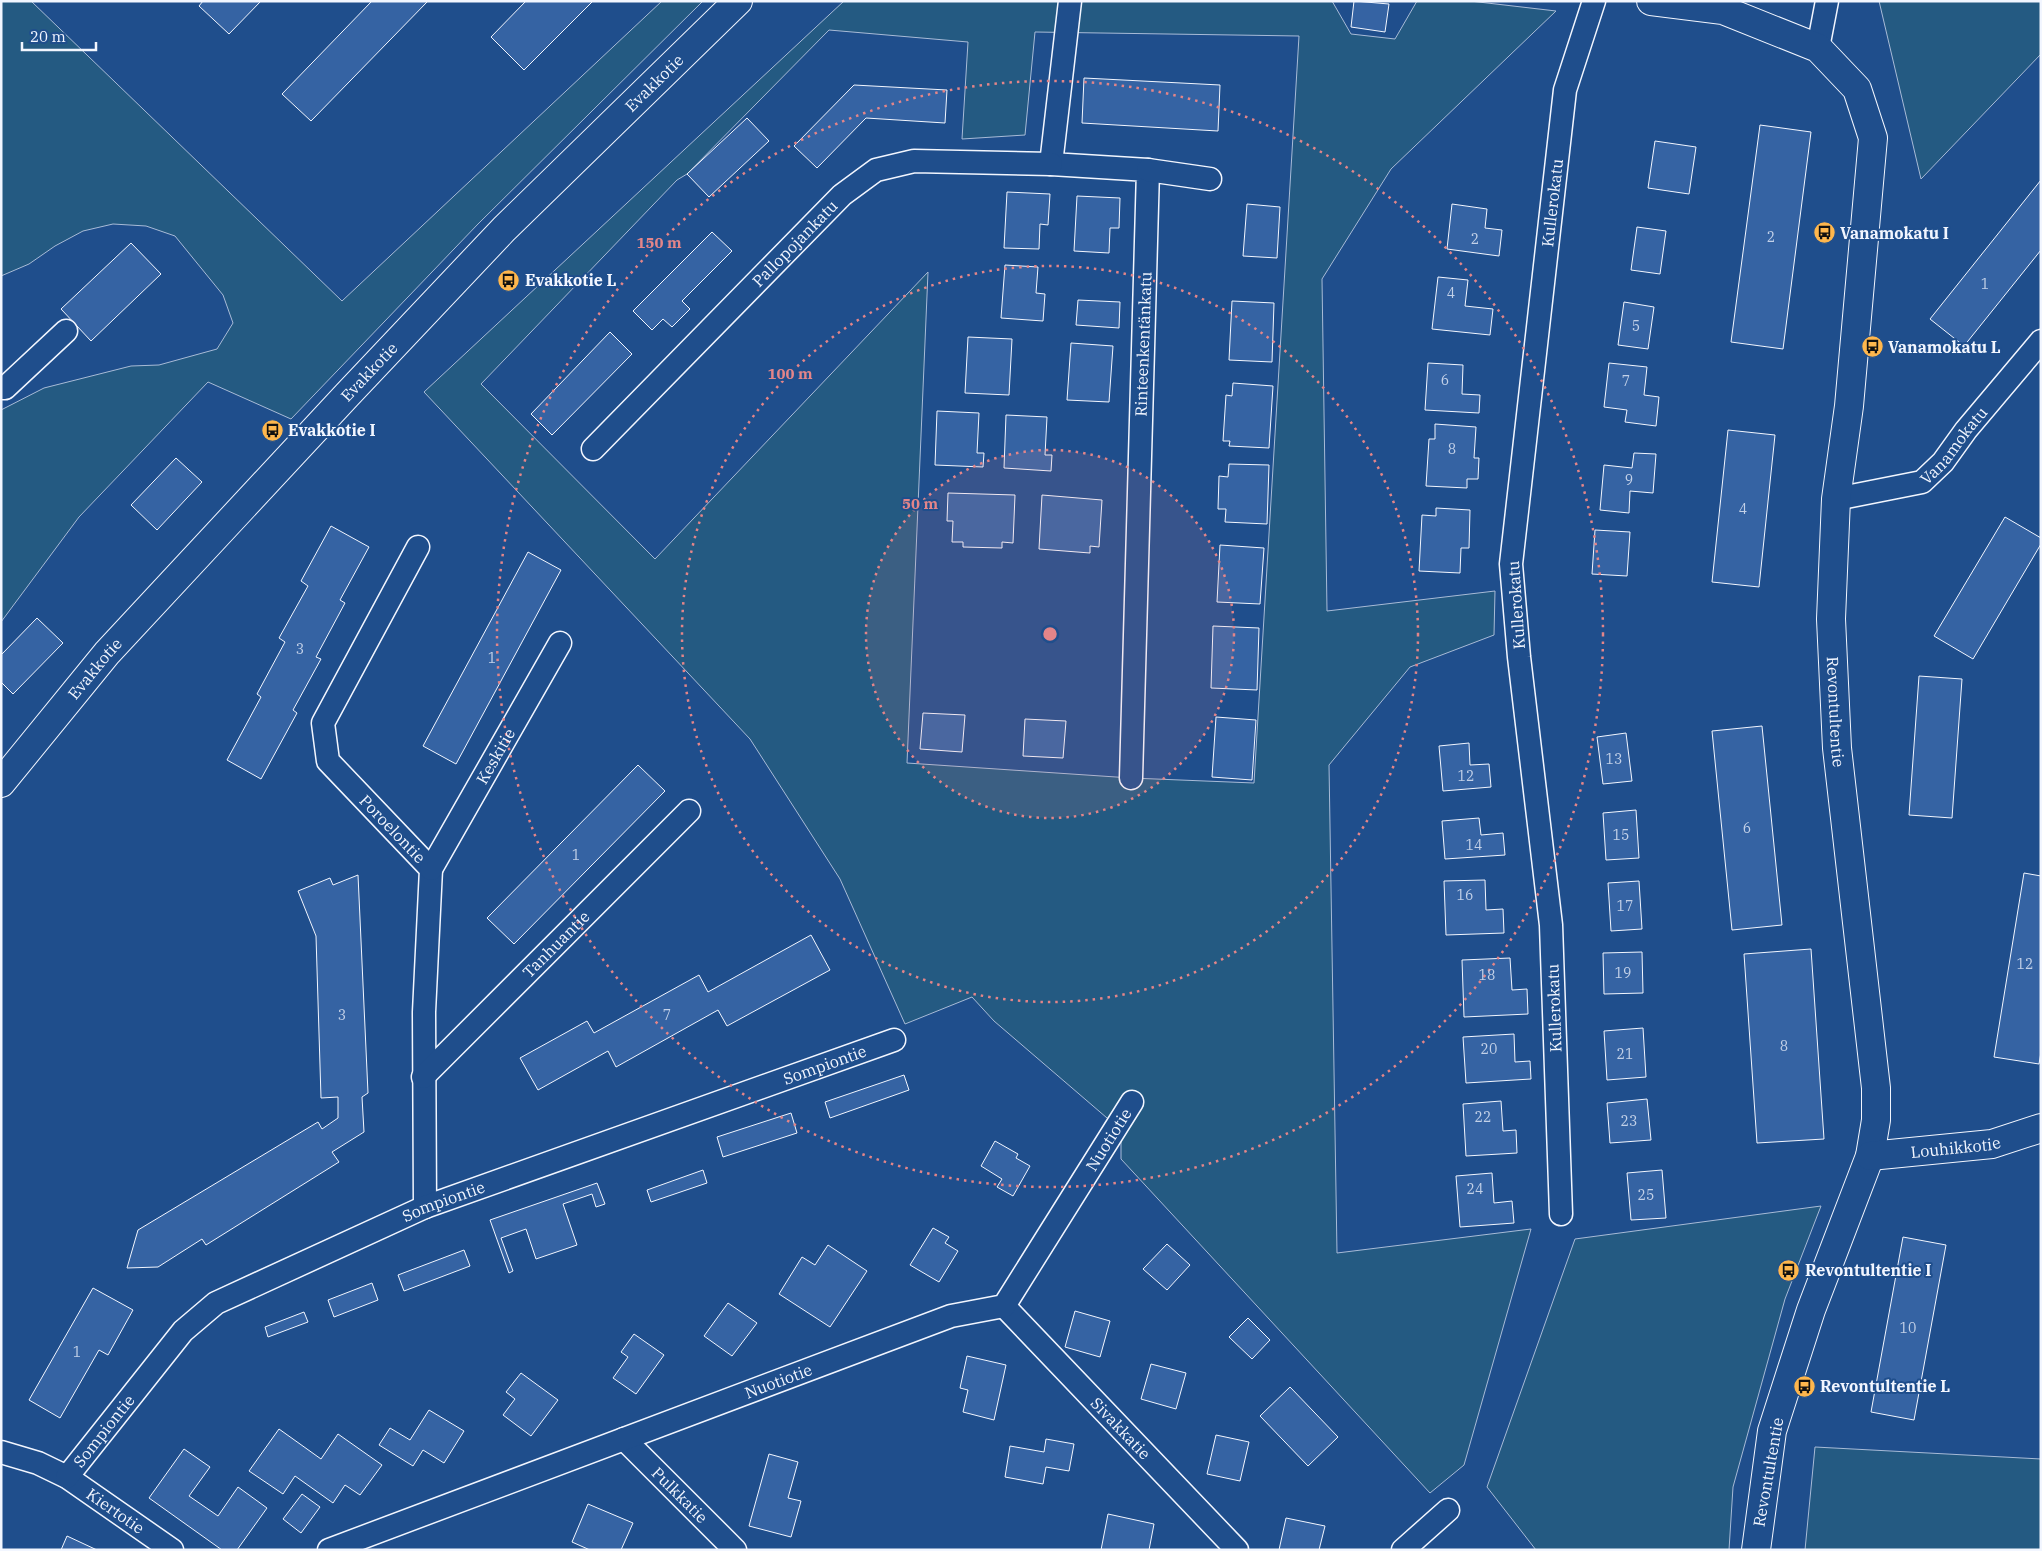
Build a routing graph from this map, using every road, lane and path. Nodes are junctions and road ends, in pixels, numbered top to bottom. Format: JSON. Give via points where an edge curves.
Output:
{"nodes":[{"id":1,"x":738,"y":1,"type":"edge"},
{"id":2,"x":1070,"y":1,"type":"edge"},
{"id":3,"x":1594,"y":1,"type":"edge"},
{"id":4,"x":1651,"y":1,"type":"edge"},
{"id":5,"x":1827,"y":1,"type":"edge"},
{"id":6,"x":1818,"y":48,"type":"junction"},
{"id":7,"x":1052,"y":164,"type":"junction"},
{"id":8,"x":1148,"y":170,"type":"junction"},
{"id":9,"x":1210,"y":179,"type":"dead end"},
{"id":10,"x":66,"y":331,"type":"dead end"},
{"id":11,"x":2041,"y":341,"type":"edge"},
{"id":12,"x":1,"y":388,"type":"edge"},
{"id":13,"x":593,"y":449,"type":"dead end"},
{"id":14,"x":1836,"y":499,"type":"junction"},
{"id":15,"x":418,"y":547,"type":"dead end"},
{"id":16,"x":560,"y":643,"type":"dead end"},
{"id":17,"x":1131,"y":778,"type":"dead end"},
{"id":18,"x":1,"y":783,"type":"edge"},
{"id":19,"x":689,"y":811,"type":"dead end"},
{"id":20,"x":431,"y":869,"type":"junction"},
{"id":21,"x":894,"y":1040,"type":"dead end"},
{"id":22,"x":423,"y":1077,"type":"junction"},
{"id":23,"x":1132,"y":1102,"type":"dead end"},
{"id":24,"x":2041,"y":1128,"type":"edge"},
{"id":25,"x":1870,"y":1156,"type":"junction"},
{"id":26,"x":425,"y":1207,"type":"junction"},
{"id":27,"x":1561,"y":1214,"type":"dead end"},
{"id":28,"x":1004,"y":1306,"type":"junction"},
{"id":29,"x":624,"y":1439,"type":"junction"},
{"id":30,"x":1,"y":1452,"type":"edge"},
{"id":31,"x":67,"y":1477,"type":"junction"},
{"id":32,"x":1448,"y":1510,"type":"dead end"},
{"id":33,"x":172,"y":1550,"type":"edge"},
{"id":34,"x":329,"y":1550,"type":"edge"},
{"id":35,"x":735,"y":1550,"type":"edge"},
{"id":36,"x":1237,"y":1550,"type":"edge"},
{"id":37,"x":1403,"y":1550,"type":"edge"},
{"id":38,"x":1756,"y":1550,"type":"edge"}],
"edges":[{"from":1,"to":18,"type":"street","name":"Evakkotie","via":[[504,229],[341,401],[107,653]]},
{"from":2,"to":7,"type":"street"},
{"from":3,"to":27,"type":"street","name":"Kullerokatu","via":[[1565,90],[1511,564],[1551,925]]},
{"from":4,"to":6,"type":"street","name":"Revontultentie","via":[[1723,10]]},
{"from":5,"to":6,"type":"street"},
{"from":6,"to":14,"type":"street","name":"Revontultentie","via":[[1857,89],[1873,138],[1849,406]]},
{"from":7,"to":8,"type":"street"},
{"from":7,"to":13,"type":"street","name":"Pallopojankatu","via":[[914,161],[876,170],[842,195]]},
{"from":8,"to":9,"type":"street"},
{"from":8,"to":17,"type":"street","name":"Rinteenkentänkatu"},
{"from":10,"to":12,"type":"street","via":[[6,388]]},
{"from":11,"to":14,"type":"street","name":"Vanamokatu","via":[[1943,462],[1922,482]]},
{"from":14,"to":25,"type":"street","name":"Revontultentie","via":[[1831,619],[1838,748],[1876,1088],[1876,1120]]},
{"from":15,"to":20,"type":"street","name":"Poroelontie","via":[[323,724],[328,761]]},
{"from":16,"to":20,"type":"street","name":"Keskitie"},
{"from":19,"to":22,"type":"street","name":"Tanhuantie"},
{"from":20,"to":22,"type":"street","name":"Poroelontie"},
{"from":21,"to":26,"type":"street","name":"Sompiontie"},
{"from":22,"to":26,"type":"street","name":"Poroelontie"},
{"from":23,"to":28,"type":"street","name":"Nuotiotie"},
{"from":24,"to":25,"type":"street","name":"Louhikkotie","via":[[1992,1144]]},
{"from":25,"to":38,"type":"street","name":"Revontultentie","via":[[1811,1310],[1772,1431]]},
{"from":26,"to":31,"type":"street","name":"Sompiontie","via":[[216,1303],[183,1331]]},
{"from":28,"to":29,"type":"street","name":"Nuotiotie","via":[[951,1316]]},
{"from":28,"to":36,"type":"street","name":"Sivakkatie"},
{"from":29,"to":34,"type":"street","name":"Nuotiotie"},
{"from":29,"to":35,"type":"street","name":"Pulkkatie"},
{"from":30,"to":31,"type":"street","name":"Kiertotie","via":[[38,1463]]},
{"from":31,"to":33,"type":"street","name":"Kiertotie"},
{"from":32,"to":37,"type":"street"}]}
